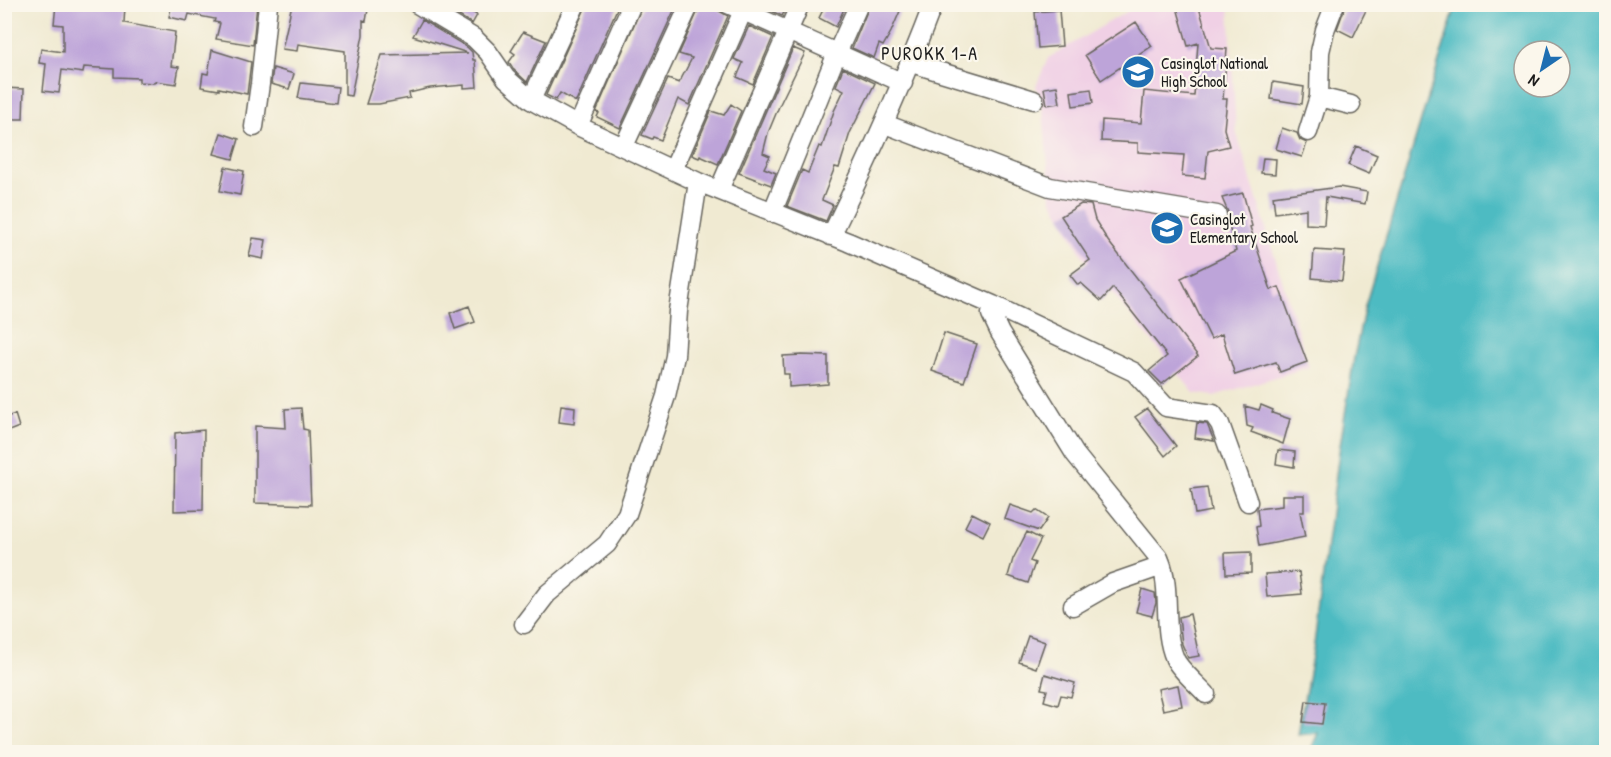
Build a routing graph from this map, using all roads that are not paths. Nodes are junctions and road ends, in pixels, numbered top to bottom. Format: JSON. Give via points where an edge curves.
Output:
{"nodes":[{"id":1,"x":268,"y":4,"type":"edge"},
{"id":2,"x":417,"y":4,"type":"edge"},
{"id":3,"x":576,"y":4,"type":"edge"},
{"id":4,"x":632,"y":4,"type":"edge"},
{"id":5,"x":690,"y":4,"type":"edge"},
{"id":6,"x":800,"y":4,"type":"edge"},
{"id":7,"x":859,"y":4,"type":"edge"},
{"id":8,"x":933,"y":4,"type":"edge"},
{"id":9,"x":1335,"y":4,"type":"edge"},
{"id":10,"x":739,"y":7,"type":"edge"},
{"id":11,"x":788,"y":33,"type":"junction"},
{"id":12,"x":837,"y":53,"type":"junction"},
{"id":13,"x":911,"y":63,"type":"junction"},
{"id":14,"x":903,"y":83,"type":"junction"},
{"id":15,"x":1319,"y":97,"type":"junction"},
{"id":16,"x":531,"y":100,"type":"junction"},
{"id":17,"x":1034,"y":100,"type":"dead end"},
{"id":18,"x":1351,"y":105,"type":"dead end"},
{"id":19,"x":885,"y":124,"type":"junction"},
{"id":20,"x":578,"y":126,"type":"junction"},
{"id":21,"x":254,"y":127,"type":"dead end"},
{"id":22,"x":1308,"y":132,"type":"dead end"},
{"id":23,"x":624,"y":146,"type":"junction"},
{"id":24,"x":673,"y":170,"type":"junction"},
{"id":25,"x":698,"y":182,"type":"junction"},
{"id":26,"x":719,"y":190,"type":"junction"},
{"id":27,"x":772,"y":213,"type":"junction"},
{"id":28,"x":1217,"y":215,"type":"dead end"},
{"id":29,"x":831,"y":236,"type":"junction"},
{"id":30,"x":993,"y":305,"type":"junction"},
{"id":31,"x":1248,"y":502,"type":"dead end"},
{"id":32,"x":1162,"y":566,"type":"junction"},
{"id":33,"x":1073,"y":606,"type":"dead end"},
{"id":34,"x":524,"y":624,"type":"dead end"},
{"id":35,"x":1206,"y":694,"type":"dead end"}],
"edges":[{"from":1,"to":21,"type":"street"},
{"from":2,"to":16,"type":"street","via":[[474,38],[506,78]]},
{"from":3,"to":16,"type":"street"},
{"from":4,"to":20,"type":"street"},
{"from":5,"to":23,"type":"street"},
{"from":6,"to":11,"type":"street"},
{"from":7,"to":12,"type":"street"},
{"from":8,"to":13,"type":"street"},
{"from":9,"to":15,"type":"street","via":[[1320,52]]},
{"from":10,"to":11,"type":"street"},
{"from":10,"to":24,"type":"street"},
{"from":11,"to":12,"type":"street"},
{"from":11,"to":26,"type":"street"},
{"from":12,"to":14,"type":"street"},
{"from":12,"to":27,"type":"street"},
{"from":13,"to":14,"type":"street"},
{"from":13,"to":17,"type":"street"},
{"from":14,"to":19,"type":"street"},
{"from":15,"to":18,"type":"street"},
{"from":15,"to":22,"type":"street"},
{"from":16,"to":20,"type":"street"},
{"from":19,"to":28,"type":"street","via":[[1050,187]]},
{"from":19,"to":29,"type":"street"},
{"from":20,"to":23,"type":"street"},
{"from":23,"to":24,"type":"street"},
{"from":24,"to":25,"type":"street"},
{"from":25,"to":26,"type":"street"},
{"from":25,"to":34,"type":"street","via":[[675,356],[631,506],[607,544],[547,594]]},
{"from":26,"to":27,"type":"street"},
{"from":27,"to":29,"type":"street"},
{"from":29,"to":30,"type":"street"},
{"from":30,"to":31,"type":"street","via":[[1134,372],[1166,407],[1213,414]]},
{"from":30,"to":32,"type":"street","via":[[990,314],[1000,333],[1075,454]]},
{"from":32,"to":33,"type":"street","via":[[1113,583]]},
{"from":32,"to":35,"type":"street","via":[[1166,617],[1175,660]]}]}
